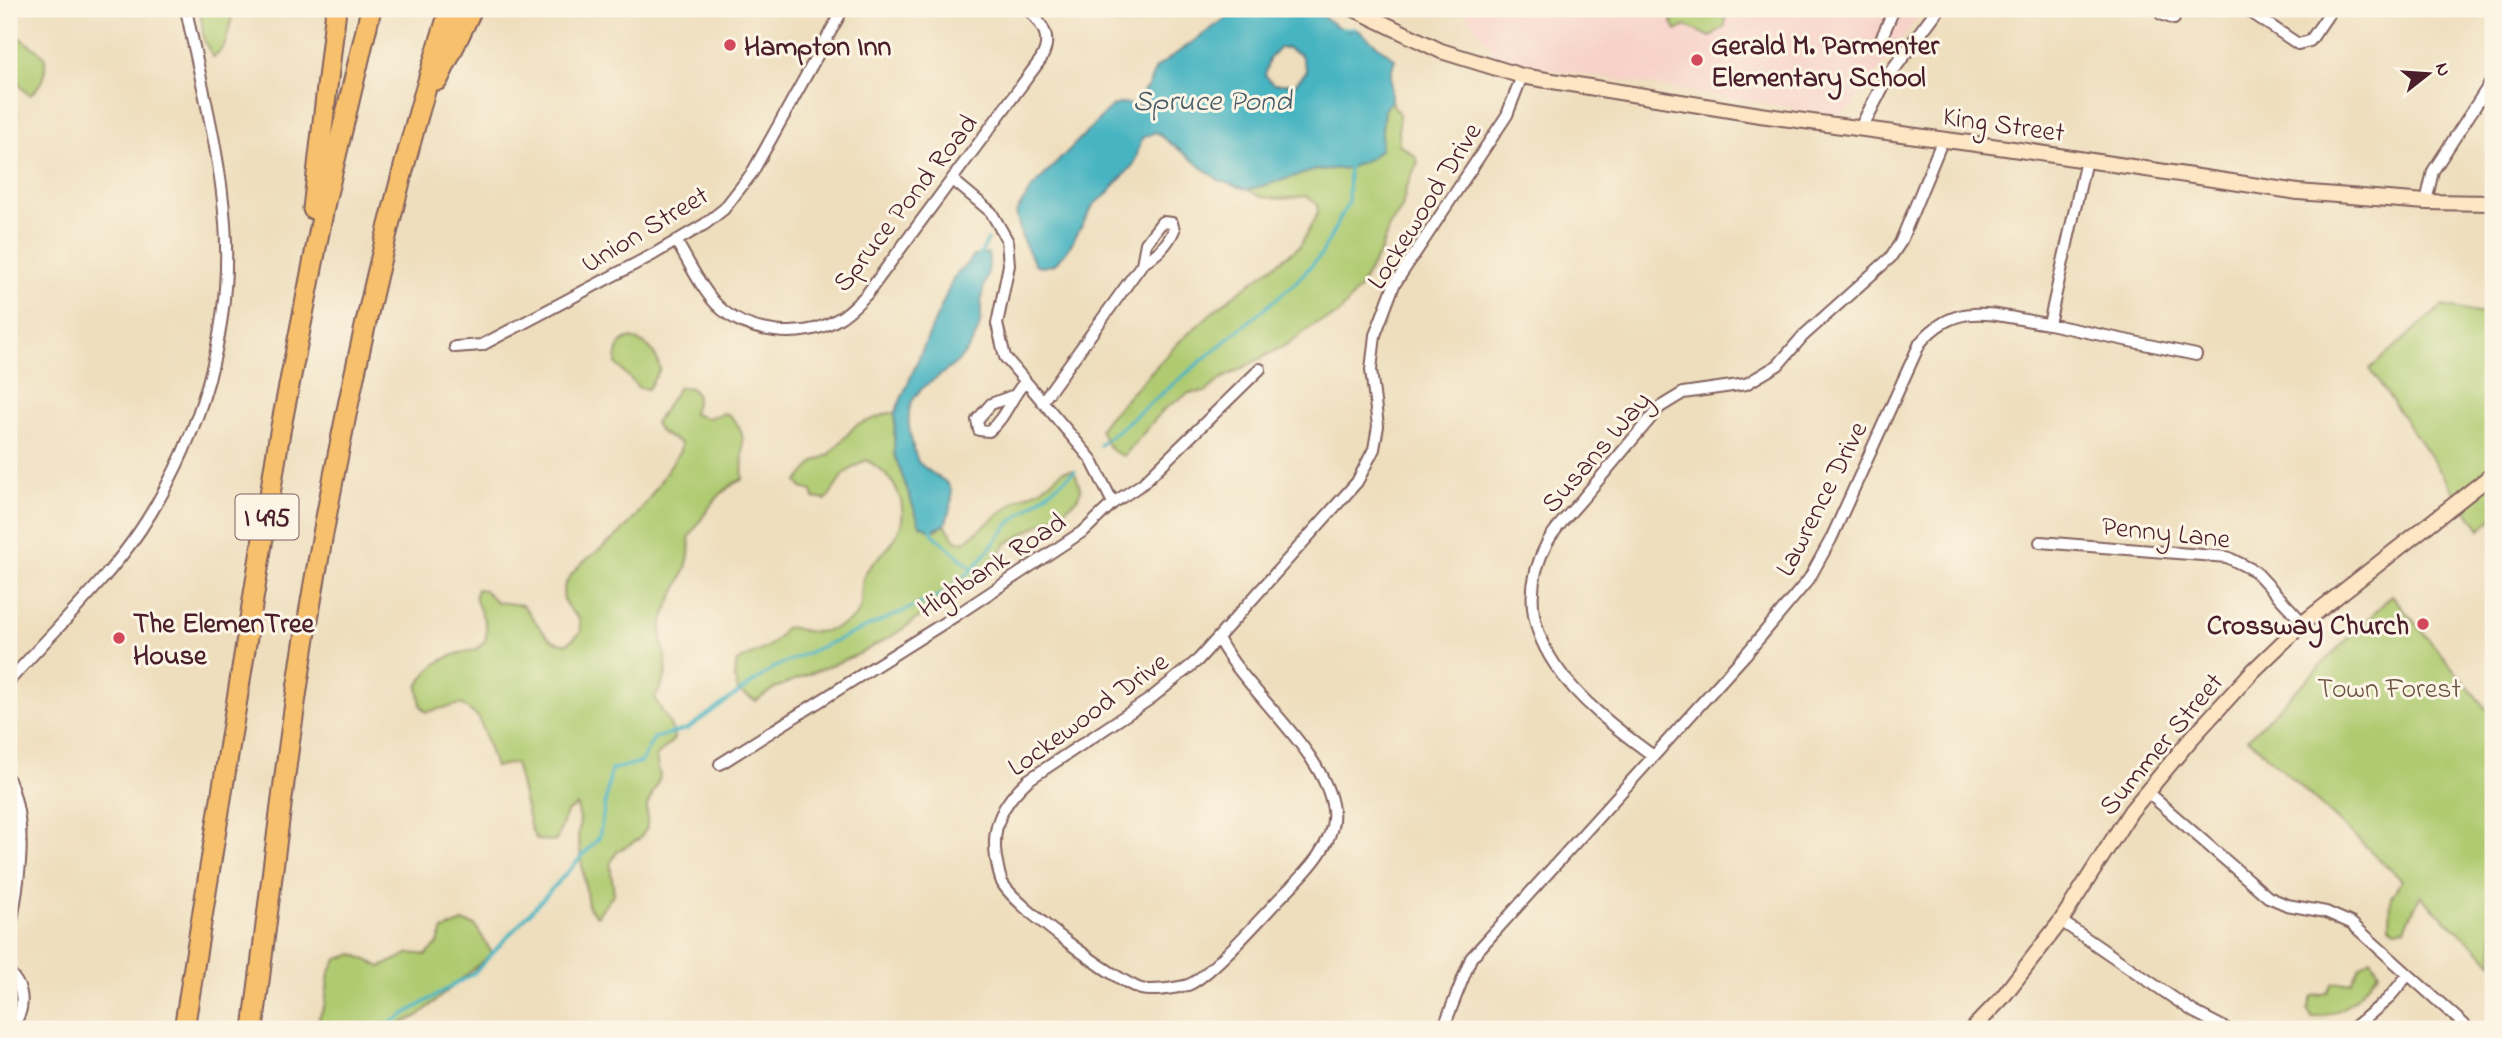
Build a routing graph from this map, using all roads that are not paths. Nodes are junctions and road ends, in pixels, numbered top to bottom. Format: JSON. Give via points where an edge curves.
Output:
{"nodes":[{"id":1,"x":186,"y":9,"type":"edge"},
{"id":2,"x":336,"y":9,"type":"edge"},
{"id":3,"x":371,"y":9,"type":"edge"},
{"id":4,"x":450,"y":9,"type":"edge"},
{"id":5,"x":472,"y":9,"type":"edge"},
{"id":6,"x":843,"y":9,"type":"edge"},
{"id":7,"x":1028,"y":9,"type":"edge"},
{"id":8,"x":1354,"y":9,"type":"edge"},
{"id":9,"x":1894,"y":9,"type":"edge"},
{"id":10,"x":1938,"y":9,"type":"edge"},
{"id":11,"x":2164,"y":9,"type":"edge"},
{"id":12,"x":2246,"y":9,"type":"edge"},
{"id":13,"x":2332,"y":9,"type":"edge"},
{"id":14,"x":2174,"y":19,"type":"dead end"},
{"id":15,"x":1903,"y":55,"type":"junction"},
{"id":16,"x":1522,"y":76,"type":"junction"},
{"id":17,"x":2493,"y":79,"type":"edge"},
{"id":18,"x":1861,"y":128,"type":"junction"},
{"id":19,"x":1943,"y":139,"type":"junction"},
{"id":20,"x":2086,"y":160,"type":"junction"},
{"id":21,"x":953,"y":180,"type":"junction"},
{"id":22,"x":2426,"y":202,"type":"junction"},
{"id":23,"x":2493,"y":203,"type":"edge"},
{"id":24,"x":391,"y":209,"type":"junction"},
{"id":25,"x":676,"y":241,"type":"junction"},
{"id":26,"x":1142,"y":264,"type":"dead end"},
{"id":27,"x":301,"y":319,"type":"junction"},
{"id":28,"x":2049,"y":324,"type":"junction"},
{"id":29,"x":454,"y":347,"type":"dead end"},
{"id":30,"x":2196,"y":355,"type":"dead end"},
{"id":31,"x":1260,"y":369,"type":"dead end"},
{"id":32,"x":1024,"y":383,"type":"junction"},
{"id":33,"x":1012,"y":396,"type":"dead end"},
{"id":34,"x":1042,"y":402,"type":"junction"},
{"id":35,"x":2493,"y":474,"type":"edge"},
{"id":36,"x":1113,"y":503,"type":"junction"},
{"id":37,"x":2040,"y":542,"type":"dead end"},
{"id":38,"x":2302,"y":623,"type":"junction"},
{"id":39,"x":1219,"y":640,"type":"junction"},
{"id":40,"x":9,"y":681,"type":"edge"},
{"id":41,"x":1652,"y":755,"type":"junction"},
{"id":42,"x":720,"y":764,"type":"dead end"},
{"id":43,"x":9,"y":780,"type":"edge"},
{"id":44,"x":2147,"y":792,"type":"junction"},
{"id":45,"x":2061,"y":921,"type":"junction"},
{"id":46,"x":9,"y":937,"type":"edge"},
{"id":47,"x":9,"y":974,"type":"edge"},
{"id":48,"x":2408,"y":975,"type":"junction"},
{"id":49,"x":9,"y":1029,"type":"edge"},
{"id":50,"x":184,"y":1029,"type":"edge"},
{"id":51,"x":253,"y":1029,"type":"edge"},
{"id":52,"x":1443,"y":1029,"type":"edge"},
{"id":53,"x":1972,"y":1029,"type":"edge"},
{"id":54,"x":2227,"y":1029,"type":"edge"},
{"id":55,"x":2351,"y":1029,"type":"edge"},
{"id":56,"x":2469,"y":1029,"type":"edge"}],
"edges":[{"from":1,"to":40,"type":"street","via":[[225,222],[225,285],[215,360],[184,450],[141,528]]},
{"from":2,"to":27,"type":"highway"},
{"from":3,"to":27,"type":"highway","number":"I 495"},
{"from":4,"to":24,"type":"highway","number":"I 495"},
{"from":5,"to":24,"type":"highway","via":[[436,83]]},
{"from":6,"to":25,"type":"street","name":"Union Street","via":[[752,173],[724,209]]},
{"from":7,"to":21,"type":"street","name":"Spruce Pond Road","via":[[1047,34],[1046,51]]},
{"from":8,"to":16,"type":"main road","name":"King Street","via":[[1441,51]]},
{"from":9,"to":15,"type":"street","via":[[1882,37]]},
{"from":10,"to":15,"type":"street"},
{"from":11,"to":14,"type":"street","via":[[2161,14]]},
{"from":12,"to":13,"type":"street","via":[[2291,42],[2304,43],[2315,36]]},
{"from":15,"to":18,"type":"street"},
{"from":16,"to":18,"type":"main road","name":"King Street"},
{"from":16,"to":39,"type":"street","name":"Lockewood Drive","via":[[1507,115],[1394,285],[1375,335],[1371,370],[1378,426],[1373,456]]},
{"from":17,"to":22,"type":"street","via":[[2432,171]]},
{"from":18,"to":19,"type":"main road","name":"King Street"},
{"from":19,"to":20,"type":"main road","name":"King Street"},
{"from":19,"to":41,"type":"street","name":"Susans Way","via":[[1900,243],[1874,275],[1760,377],[1746,384],[1683,393],[1660,407],[1548,543],[1530,597],[1545,650],[1561,676]]},
{"from":20,"to":22,"type":"main road","name":"King Street","via":[[2298,192]]},
{"from":20,"to":28,"type":"street"},
{"from":21,"to":25,"type":"street","name":"Spruce Pond Road","via":[[867,294],[838,320],[819,327],[784,332],[736,320],[710,297]]},
{"from":21,"to":32,"type":"street","via":[[990,212],[1007,240],[1009,265],[998,332],[1005,357]]},
{"from":22,"to":23,"type":"main road","name":"King Street"},
{"from":24,"to":51,"type":"highway","number":"I 495","via":[[314,586]]},
{"from":25,"to":29,"type":"street","name":"Union Street","via":[[482,345]]},
{"from":26,"to":34,"type":"street"},
{"from":27,"to":50,"type":"highway","number":"I 495"},
{"from":28,"to":30,"type":"street","name":"Lawrence Drive"},
{"from":28,"to":41,"type":"street","name":"Lawrence Drive","via":[[1973,312],[1933,327],[1920,343],[1809,579]]},
{"from":31,"to":36,"type":"street","name":"Highbank Road","via":[[1142,484]]},
{"from":32,"to":33,"type":"street"},
{"from":32,"to":34,"type":"street"},
{"from":34,"to":36,"type":"street","via":[[1091,459]]},
{"from":35,"to":38,"type":"main road","name":"Summer Street"},
{"from":36,"to":42,"type":"street","name":"Highbank Road","via":[[1085,530]]},
{"from":37,"to":38,"type":"street","name":"Penny Lane","via":[[2227,557],[2255,571]]},
{"from":38,"to":44,"type":"main road","name":"Summer Street","via":[[2244,681]]},
{"from":39,"to":39,"type":"street","name":"Lockewood Drive","via":[[1150,699],[1012,794],[998,817],[993,838],[1002,883],[1051,930],[1144,990],[1190,984],[1226,954],[1324,847],[1333,812],[1327,788],[1307,755],[1230,661]]},
{"from":41,"to":52,"type":"street","name":"Lawrence Drive","via":[[1471,958]]},
{"from":43,"to":46,"type":"street","via":[[22,837]]},
{"from":44,"to":45,"type":"main road","name":"Summer Street"},
{"from":44,"to":48,"type":"street","via":[[2268,897],[2351,923]]},
{"from":45,"to":53,"type":"main road","name":"Summer Street"},
{"from":45,"to":54,"type":"street","via":[[2194,1012]]},
{"from":47,"to":49,"type":"street","via":[[21,990],[22,1004]]},
{"from":48,"to":55,"type":"street","via":[[2387,1000]]},
{"from":48,"to":56,"type":"street"}]}
